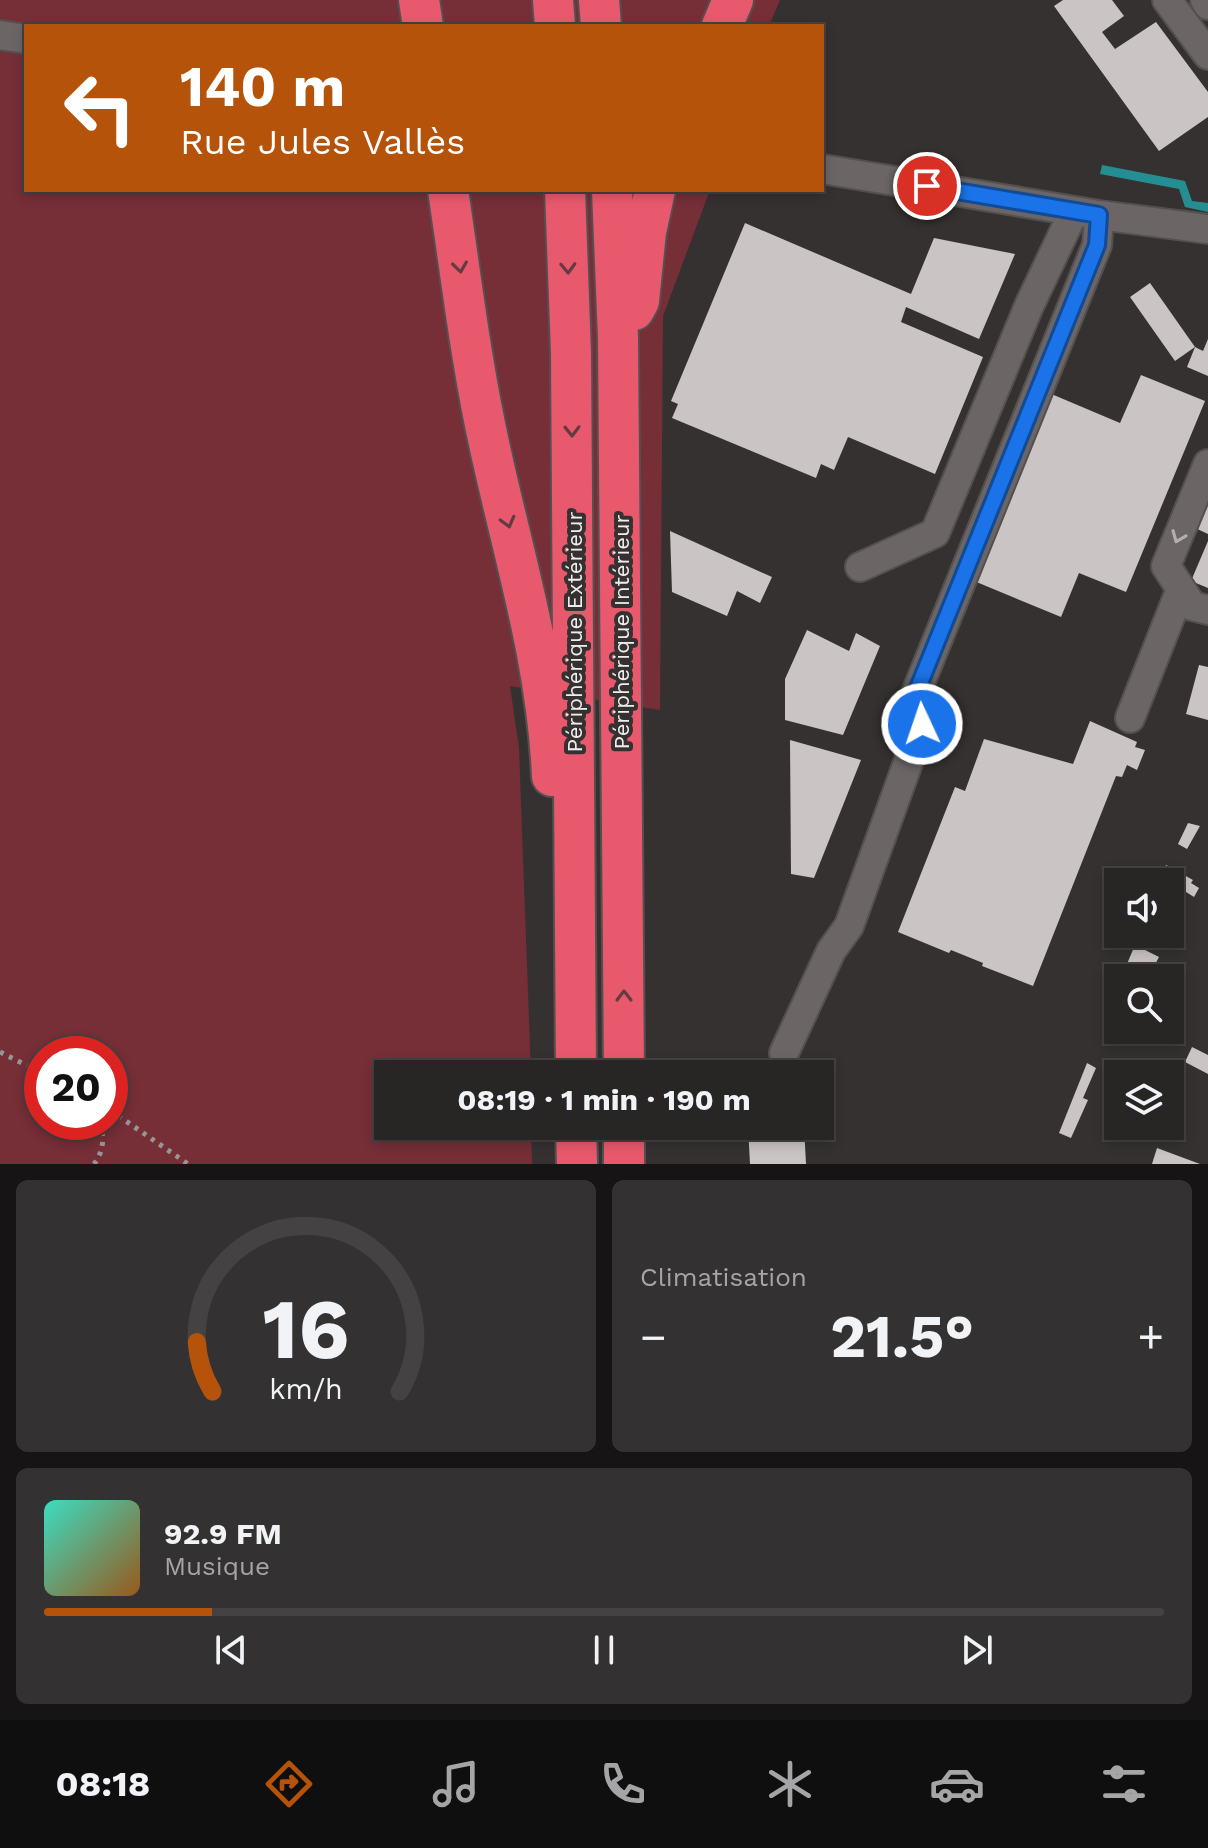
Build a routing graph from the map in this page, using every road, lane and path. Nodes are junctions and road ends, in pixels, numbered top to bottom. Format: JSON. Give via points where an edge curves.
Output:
{"nodes":[{"id":1,"x":419,"y":0,"type":"edge"},
{"id":2,"x":553,"y":0,"type":"edge"},
{"id":3,"x":599,"y":0,"type":"edge"},
{"id":4,"x":733,"y":0,"type":"edge"},
{"id":5,"x":1167,"y":0,"type":"edge"},
{"id":6,"x":423,"y":24,"type":"edge"},
{"id":7,"x":555,"y":24,"type":"edge"},
{"id":8,"x":601,"y":24,"type":"edge"},
{"id":9,"x":723,"y":24,"type":"edge"},
{"id":10,"x":0,"y":35,"type":"edge"},
{"id":11,"x":24,"y":39,"type":"edge"},
{"id":12,"x":1208,"y":55,"type":"edge"},
{"id":13,"x":824,"y":169,"type":"edge"},
{"id":14,"x":448,"y":192,"type":"edge"},
{"id":15,"x":565,"y":192,"type":"edge"},
{"id":16,"x":612,"y":192,"type":"edge"},
{"id":17,"x":655,"y":192,"type":"edge"},
{"id":18,"x":1087,"y":213,"type":"junction"},
{"id":19,"x":1208,"y":229,"type":"edge"},
{"id":20,"x":618,"y":338,"type":"junction"},
{"id":21,"x":1208,"y":464,"type":"edge"},
{"id":22,"x":860,"y":567,"type":"dead end"},
{"id":23,"x":1181,"y":589,"type":"junction"},
{"id":24,"x":1208,"y":610,"type":"edge"},
{"id":25,"x":1130,"y":718,"type":"dead end"},
{"id":26,"x":575,"y":906,"type":"junction"},
{"id":27,"x":0,"y":1052,"type":"edge"},
{"id":28,"x":784,"y":1053,"type":"dead end"},
{"id":29,"x":576,"y":1060,"type":"edge"},
{"id":30,"x":624,"y":1060,"type":"edge"},
{"id":31,"x":24,"y":1064,"type":"edge"},
{"id":32,"x":128,"y":1122,"type":"edge"},
{"id":33,"x":102,"y":1140,"type":"edge"},
{"id":34,"x":576,"y":1140,"type":"edge"},
{"id":35,"x":624,"y":1140,"type":"edge"},
{"id":36,"x":94,"y":1164,"type":"edge"},
{"id":37,"x":188,"y":1164,"type":"edge"},
{"id":38,"x":577,"y":1164,"type":"edge"},
{"id":39,"x":624,"y":1164,"type":"edge"}],
"edges":[{"from":1,"to":6,"type":"highway"},
{"from":2,"to":7,"type":"highway"},
{"from":3,"to":8,"type":"highway"},
{"from":4,"to":9,"type":"highway"},
{"from":5,"to":12,"type":"street"},
{"from":10,"to":11,"type":"street"},
{"from":13,"to":18,"type":"street"},
{"from":14,"to":26,"type":"highway","one_way":true,"via":[[489,447],[534,633],[550,747],[555,863]]},
{"from":15,"to":26,"type":"highway","name":"Périphérique Extérieur","one_way":true},
{"from":16,"to":20,"type":"highway","name":"Périphérique Intérieur"},
{"from":17,"to":20,"type":"highway","via":[[639,301]]},
{"from":18,"to":19,"type":"street"},
{"from":18,"to":22,"type":"street","via":[[1029,306],[935,533]]},
{"from":18,"to":28,"type":"street","via":[[1097,245],[916,693],[922,724],[849,926],[831,951]]},
{"from":30,"to":20,"type":"highway","name":"Périphérique Intérieur","one_way":true},
{"from":21,"to":23,"type":"street","one_way":true,"via":[[1166,566]]},
{"from":23,"to":24,"type":"street","via":[[1192,606]]},
{"from":23,"to":25,"type":"street"},
{"from":26,"to":29,"type":"highway","name":"Périphérique Extérieur"},
{"from":27,"to":31,"type":"path"},
{"from":32,"to":37,"type":"path"},
{"from":33,"to":36,"type":"path","via":[[102,1155]]},
{"from":34,"to":38,"type":"highway"},
{"from":35,"to":39,"type":"highway"}]}
